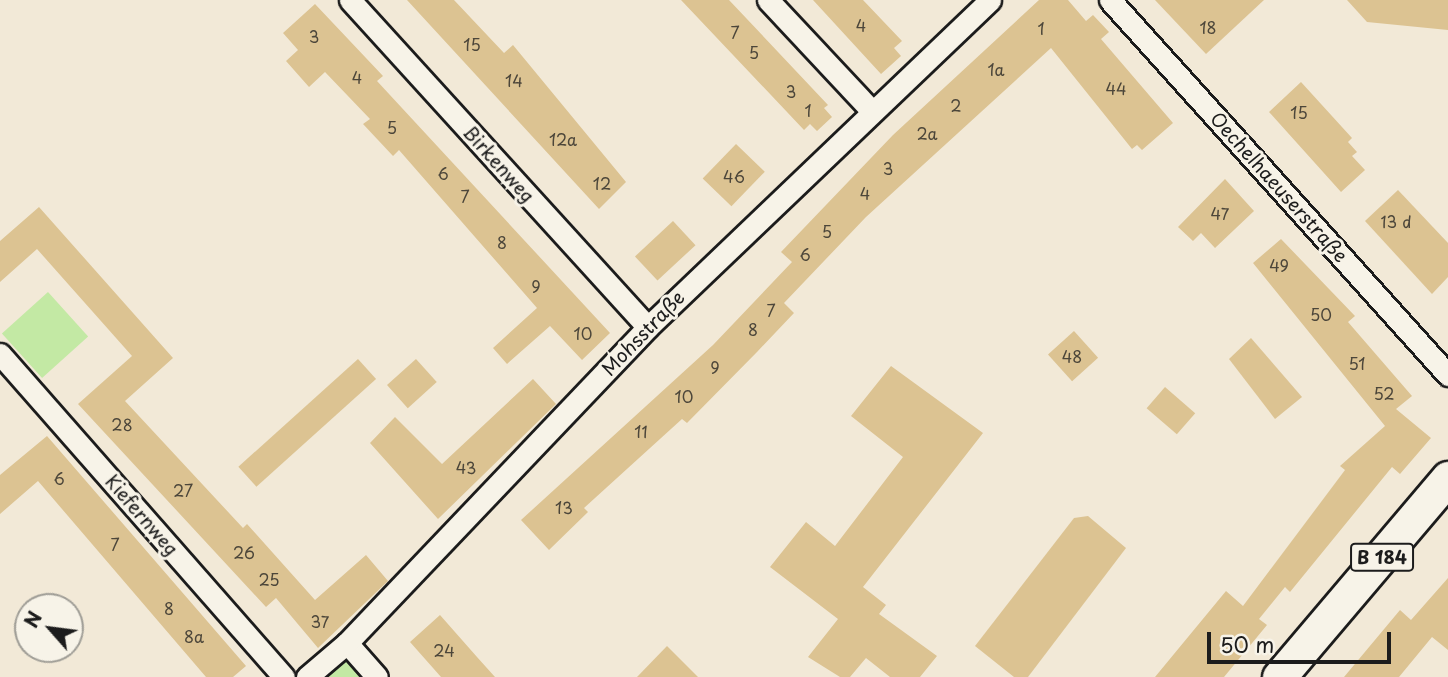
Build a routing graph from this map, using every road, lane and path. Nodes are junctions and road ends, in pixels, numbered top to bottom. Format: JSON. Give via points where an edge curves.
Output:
{"nodes":[{"id":1,"x":350,"y":0,"type":"edge"},
{"id":2,"x":768,"y":0,"type":"edge"},
{"id":3,"x":990,"y":0,"type":"edge"},
{"id":4,"x":1110,"y":0,"type":"edge"},
{"id":5,"x":870,"y":109,"type":"junction"},
{"id":6,"x":648,"y":327,"type":"junction"},
{"id":7,"x":0,"y":354,"type":"edge"},
{"id":8,"x":1448,"y":375,"type":"edge"},
{"id":9,"x":1448,"y":478,"type":"edge"},
{"id":10,"x":347,"y":643,"type":"junction"},
{"id":11,"x":284,"y":677,"type":"edge"},
{"id":12,"x":307,"y":677,"type":"edge"},
{"id":13,"x":377,"y":677,"type":"edge"},
{"id":14,"x":1279,"y":677,"type":"edge"}],
"edges":[{"from":1,"to":6,"type":"street","name":"Birkenweg"},
{"from":2,"to":5,"type":"street"},
{"from":3,"to":5,"type":"street","name":"Mohsstraße"},
{"from":4,"to":8,"type":"street","name":"Oechelhaeuserstraße"},
{"from":5,"to":6,"type":"street","name":"Mohsstraße"},
{"from":6,"to":10,"type":"street","name":"Mohsstraße"},
{"from":7,"to":11,"type":"street","name":"Kiefernweg"},
{"from":9,"to":14,"type":"main road","number":"B 184"},
{"from":10,"to":12,"type":"street","name":"Mohsstraße"},
{"from":10,"to":13,"type":"street"}]}
